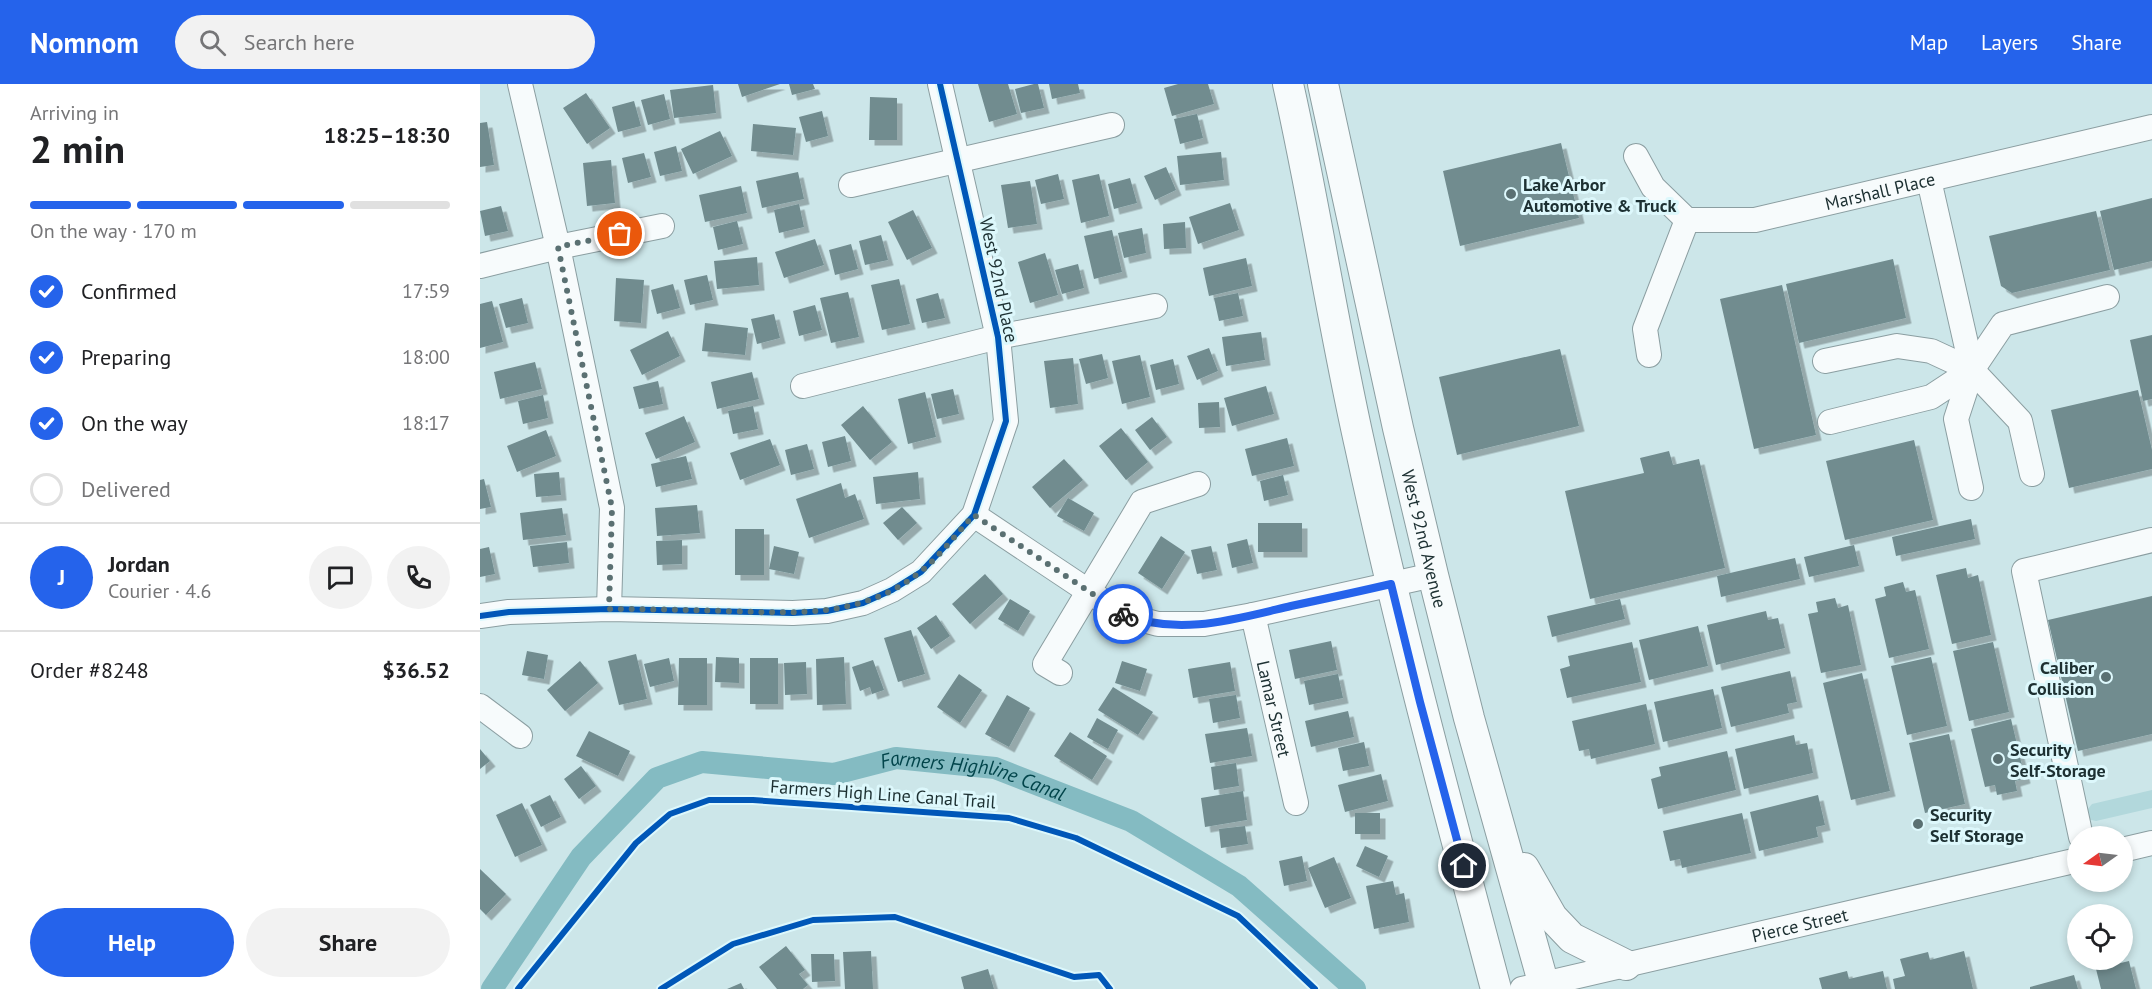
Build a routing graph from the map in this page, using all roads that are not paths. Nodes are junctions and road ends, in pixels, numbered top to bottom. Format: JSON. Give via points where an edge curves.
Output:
{"nodes":[{"id":1,"x":520,"y":84,"type":"edge"},
{"id":2,"x":940,"y":84,"type":"edge"},
{"id":3,"x":1288,"y":84,"type":"edge"},
{"id":4,"x":1323,"y":84,"type":"edge"},
{"id":5,"x":1112,"y":125,"type":"dead end"},
{"id":6,"x":2152,"y":127,"type":"edge"},
{"id":7,"x":1636,"y":156,"type":"dead end"},
{"id":8,"x":958,"y":159,"type":"junction"},
{"id":9,"x":1929,"y":180,"type":"junction"},
{"id":10,"x":850,"y":185,"type":"dead end"},
{"id":11,"x":1687,"y":220,"type":"junction"},
{"id":12,"x":662,"y":226,"type":"dead end"},
{"id":13,"x":558,"y":247,"type":"junction"},
{"id":14,"x":480,"y":266,"type":"edge"},
{"id":15,"x":2107,"y":297,"type":"dead end"},
{"id":16,"x":1155,"y":306,"type":"dead end"},
{"id":17,"x":998,"y":337,"type":"junction"},
{"id":18,"x":1649,"y":355,"type":"dead end"},
{"id":19,"x":1825,"y":361,"type":"dead end"},
{"id":20,"x":1972,"y":370,"type":"junction"},
{"id":21,"x":803,"y":386,"type":"dead end"},
{"id":22,"x":1830,"y":422,"type":"dead end"},
{"id":23,"x":2032,"y":474,"type":"dead end"},
{"id":24,"x":1198,"y":484,"type":"dead end"},
{"id":25,"x":1971,"y":489,"type":"dead end"},
{"id":26,"x":974,"y":515,"type":"junction"},
{"id":27,"x":2152,"y":540,"type":"edge"},
{"id":28,"x":1433,"y":575,"type":"junction"},
{"id":29,"x":1391,"y":584,"type":"junction"},
{"id":30,"x":1087,"y":592,"type":"junction"},
{"id":31,"x":609,"y":609,"type":"junction"},
{"id":32,"x":1253,"y":615,"type":"junction"},
{"id":33,"x":480,"y":616,"type":"edge"},
{"id":34,"x":1060,"y":673,"type":"dead end"},
{"id":35,"x":480,"y":706,"type":"edge"},
{"id":36,"x":520,"y":736,"type":"dead end"},
{"id":37,"x":1296,"y":803,"type":"dead end"},
{"id":38,"x":1495,"y":809,"type":"junction"},
{"id":39,"x":2079,"y":826,"type":"edge"},
{"id":40,"x":2152,"y":843,"type":"edge"},
{"id":41,"x":2133,"y":847,"type":"edge"},
{"id":42,"x":2067,"y":863,"type":"edge"},
{"id":43,"x":1626,"y":965,"type":"junction"},
{"id":44,"x":1537,"y":987,"type":"edge"},
{"id":45,"x":1496,"y":989,"type":"edge"}],
"edges":[{"from":1,"to":13,"type":"street"},
{"from":2,"to":8,"type":"street","name":"West 92nd Place"},
{"from":3,"to":29,"type":"main road","via":[[1359,444]]},
{"from":4,"to":28,"type":"main road","name":"West 92nd Avenue"},
{"from":5,"to":8,"type":"street"},
{"from":6,"to":9,"type":"street","name":"Marshall Place"},
{"from":7,"to":11,"type":"street","via":[[1653,187]]},
{"from":8,"to":10,"type":"street"},
{"from":8,"to":17,"type":"street","name":"West 92nd Place"},
{"from":9,"to":11,"type":"street","name":"Marshall Place","via":[[1755,220]]},
{"from":9,"to":20,"type":"street"},
{"from":11,"to":18,"type":"street","via":[[1645,329]]},
{"from":12,"to":13,"type":"street"},
{"from":13,"to":14,"type":"street"},
{"from":13,"to":31,"type":"street","via":[[612,508]]},
{"from":15,"to":20,"type":"street","via":[[2003,324]]},
{"from":16,"to":17,"type":"street","name":"West 92nd Place"},
{"from":17,"to":21,"type":"street","name":"West 92nd Place"},
{"from":17,"to":26,"type":"street","name":"West 92nd Place","via":[[1006,421]]},
{"from":19,"to":20,"type":"street","via":[[1897,346],[1931,351]]},
{"from":20,"to":22,"type":"street","via":[[1931,397]]},
{"from":20,"to":23,"type":"street","via":[[2020,421]]},
{"from":20,"to":25,"type":"street","via":[[1956,419]]},
{"from":24,"to":30,"type":"street","via":[[1142,502]]},
{"from":26,"to":30,"type":"street"},
{"from":26,"to":31,"type":"street","via":[[921,572],[863,603],[793,613]]},
{"from":27,"to":39,"type":"street","via":[[2024,571]]},
{"from":28,"to":29,"type":"street"},
{"from":28,"to":38,"type":"main road","name":"West 92nd Avenue"},
{"from":29,"to":32,"type":"street"},
{"from":29,"to":45,"type":"main road"},
{"from":30,"to":32,"type":"street","via":[[1124,615],[1158,624],[1204,624]]},
{"from":30,"to":34,"type":"street","via":[[1045,664]]},
{"from":31,"to":33,"type":"street"},
{"from":32,"to":37,"type":"street","name":"Lamar Street"},
{"from":35,"to":36,"type":"street"},
{"from":38,"to":43,"type":"main road","via":[[1552,917],[1579,943]]},
{"from":38,"to":44,"type":"main road","name":"West 92nd Avenue"},
{"from":40,"to":41,"type":"street"},
{"from":42,"to":43,"type":"street","name":"Pierce Street"},
{"from":43,"to":44,"type":"street","name":"Pierce Street"}]}
